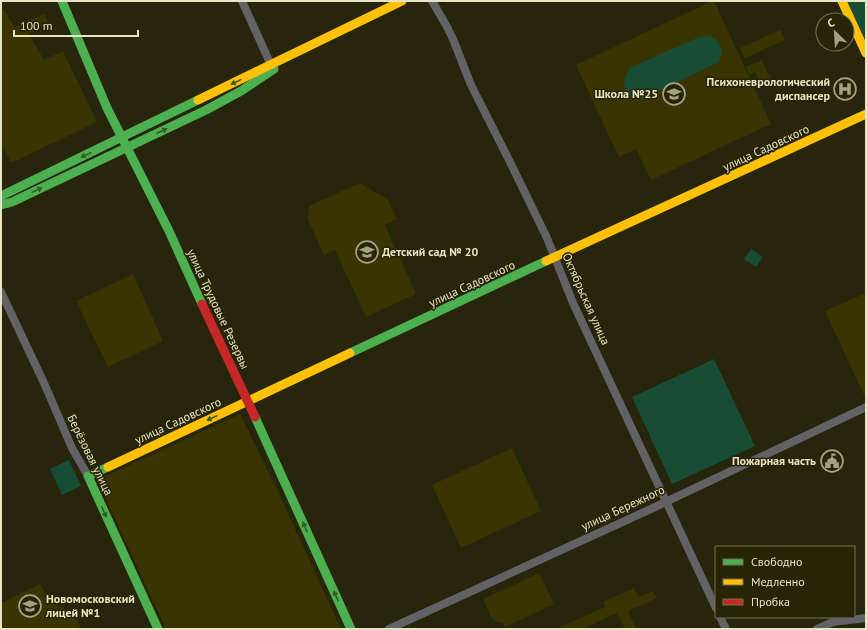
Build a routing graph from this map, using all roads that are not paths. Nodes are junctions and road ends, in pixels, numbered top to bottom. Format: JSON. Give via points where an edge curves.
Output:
{"nodes":[{"id":1,"x":62,"y":1,"type":"edge"},
{"id":2,"x":242,"y":1,"type":"edge"},
{"id":3,"x":402,"y":1,"type":"edge"},
{"id":4,"x":432,"y":1,"type":"edge"},
{"id":5,"x":842,"y":1,"type":"edge"},
{"id":6,"x":307,"y":47,"type":"junction"},
{"id":7,"x":866,"y":53,"type":"edge"},
{"id":8,"x":271,"y":65,"type":"junction"},
{"id":9,"x":866,"y":114,"type":"edge"},
{"id":10,"x":122,"y":137,"type":"junction"},
{"id":11,"x":126,"y":148,"type":"junction"},
{"id":12,"x":1,"y":196,"type":"edge"},
{"id":13,"x":1,"y":205,"type":"edge"},
{"id":14,"x":554,"y":258,"type":"junction"},
{"id":15,"x":1,"y":292,"type":"edge"},
{"id":16,"x":248,"y":401,"type":"junction"},
{"id":17,"x":866,"y":407,"type":"edge"},
{"id":18,"x":88,"y":476,"type":"junction"},
{"id":19,"x":666,"y":501,"type":"junction"},
{"id":20,"x":715,"y":606,"type":"edge"},
{"id":21,"x":720,"y":618,"type":"edge"},
{"id":22,"x":866,"y":618,"type":"edge"},
{"id":23,"x":158,"y":629,"type":"edge"},
{"id":24,"x":351,"y":629,"type":"edge"},
{"id":25,"x":389,"y":629,"type":"edge"},
{"id":26,"x":726,"y":629,"type":"edge"},
{"id":27,"x":817,"y":629,"type":"edge"}],
"edges":[{"from":1,"to":10,"type":"street","name":"улица Трудовые Резервы","via":[[107,108]]},
{"from":2,"to":8,"type":"street"},
{"from":3,"to":6,"type":"street"},
{"from":4,"to":14,"type":"street","name":"Октябрьская улица","via":[[453,39],[471,84],[547,238]]},
{"from":5,"to":7,"type":"street"},
{"from":6,"to":8,"type":"street"},
{"from":11,"to":6,"type":"street","one_way":true,"via":[[222,102]]},
{"from":8,"to":10,"type":"street","one_way":true},
{"from":9,"to":14,"type":"street","name":"улица Садовского"},
{"from":10,"to":11,"type":"street","name":"улица Трудовые Резервы"},
{"from":10,"to":12,"type":"street","one_way":true},
{"from":13,"to":11,"type":"street","one_way":true},
{"from":11,"to":16,"type":"street","name":"улица Трудовые Резервы","via":[[169,231]]},
{"from":14,"to":16,"type":"street","name":"улица Садовского"},
{"from":14,"to":19,"type":"street","name":"Октябрьская улица"},
{"from":15,"to":18,"type":"street","name":"Берёзовая улица","via":[[69,442]]},
{"from":16,"to":18,"type":"street","name":"улица Садовского","one_way":true},
{"from":24,"to":16,"type":"street","name":"улица Трудовые Резервы","one_way":true},
{"from":17,"to":19,"type":"street","name":"улица Бережного"},
{"from":18,"to":23,"type":"street","name":"Берёзовая улица","one_way":true},
{"from":19,"to":20,"type":"street","name":"Октябрьская улица"},
{"from":19,"to":25,"type":"street","name":"улица Бережного"},
{"from":21,"to":26,"type":"street"},
{"from":22,"to":27,"type":"street","via":[[833,622]]}]}
